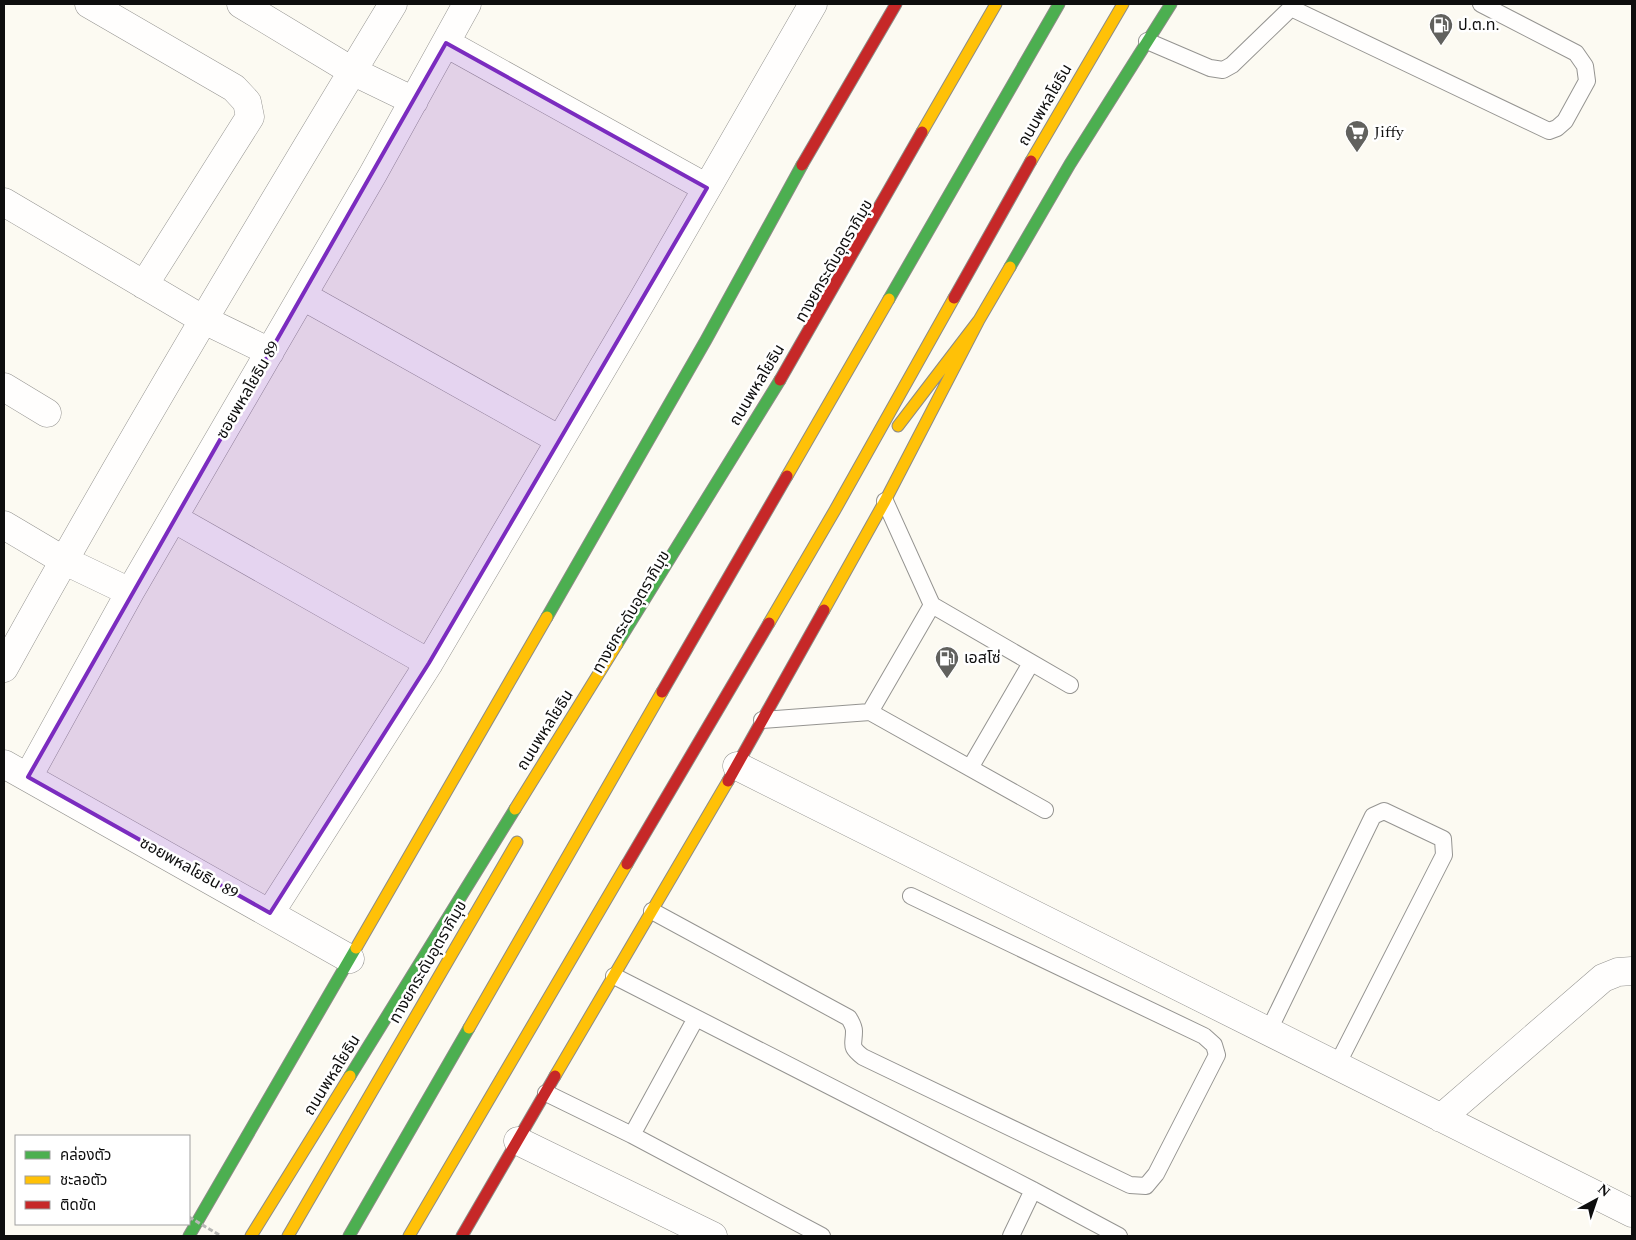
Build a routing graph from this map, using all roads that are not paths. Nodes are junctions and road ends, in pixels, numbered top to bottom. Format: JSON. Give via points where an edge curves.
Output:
{"nodes":[{"id":1,"x":89,"y":4,"type":"edge"},
{"id":2,"x":241,"y":4,"type":"edge"},
{"id":3,"x":392,"y":4,"type":"edge"},
{"id":4,"x":467,"y":4,"type":"edge"},
{"id":5,"x":812,"y":4,"type":"edge"},
{"id":6,"x":896,"y":4,"type":"edge"},
{"id":7,"x":996,"y":4,"type":"edge"},
{"id":8,"x":1002,"y":4,"type":"edge"},
{"id":9,"x":1059,"y":4,"type":"edge"},
{"id":10,"x":1123,"y":4,"type":"edge"},
{"id":11,"x":1171,"y":4,"type":"edge"},
{"id":12,"x":1481,"y":4,"type":"edge"},
{"id":13,"x":1292,"y":6,"type":"edge"},
{"id":14,"x":1148,"y":41,"type":"junction"},
{"id":15,"x":446,"y":43,"type":"junction"},
{"id":16,"x":352,"y":71,"type":"junction"},
{"id":17,"x":414,"y":101,"type":"junction"},
{"id":18,"x":707,"y":188,"type":"junction"},
{"id":19,"x":4,"y":202,"type":"edge"},
{"id":20,"x":144,"y":285,"type":"junction"},
{"id":21,"x":302,"y":296,"type":"junction"},
{"id":22,"x":204,"y":320,"type":"junction"},
{"id":23,"x":979,"y":320,"type":"junction"},
{"id":24,"x":270,"y":352,"type":"junction"},
{"id":25,"x":4,"y":387,"type":"edge"},
{"id":26,"x":47,"y":413,"type":"dead end"},
{"id":27,"x":560,"y":440,"type":"junction"},
{"id":28,"x":885,"y":501,"type":"junction"},
{"id":29,"x":835,"y":510,"type":"junction"},
{"id":30,"x":174,"y":518,"type":"junction"},
{"id":31,"x":4,"y":524,"type":"edge"},
{"id":32,"x":64,"y":560,"type":"junction"},
{"id":33,"x":130,"y":592,"type":"junction"},
{"id":34,"x":932,"y":605,"type":"junction"},
{"id":35,"x":638,"y":632,"type":"dead end"},
{"id":36,"x":429,"y":663,"type":"junction"},
{"id":37,"x":1031,"y":663,"type":"junction"},
{"id":38,"x":4,"y":668,"type":"edge"},
{"id":39,"x":1070,"y":685,"type":"dead end"},
{"id":40,"x":870,"y":712,"type":"junction"},
{"id":41,"x":762,"y":720,"type":"junction"},
{"id":42,"x":4,"y":764,"type":"edge"},
{"id":43,"x":737,"y":766,"type":"junction"},
{"id":44,"x":970,"y":768,"type":"junction"},
{"id":45,"x":28,"y":777,"type":"junction"},
{"id":46,"x":1045,"y":810,"type":"dead end"},
{"id":47,"x":523,"y":831,"type":"dead end"},
{"id":48,"x":912,"y":896,"type":"dead end"},
{"id":49,"x":652,"y":911,"type":"junction"},
{"id":50,"x":270,"y":913,"type":"junction"},
{"id":51,"x":350,"y":958,"type":"junction"},
{"id":52,"x":1632,"y":971,"type":"edge"},
{"id":53,"x":614,"y":976,"type":"junction"},
{"id":54,"x":696,"y":1018,"type":"junction"},
{"id":55,"x":1269,"y":1030,"type":"junction"},
{"id":56,"x":1337,"y":1065,"type":"junction"},
{"id":57,"x":546,"y":1093,"type":"junction"},
{"id":58,"x":1441,"y":1118,"type":"junction"},
{"id":59,"x":632,"y":1135,"type":"junction"},
{"id":60,"x":518,"y":1141,"type":"junction"},
{"id":61,"x":1033,"y":1190,"type":"junction"},
{"id":62,"x":1632,"y":1212,"type":"edge"},
{"id":63,"x":188,"y":1236,"type":"edge"},
{"id":64,"x":251,"y":1236,"type":"edge"},
{"id":65,"x":288,"y":1236,"type":"edge"},
{"id":66,"x":349,"y":1236,"type":"edge"},
{"id":67,"x":410,"y":1236,"type":"edge"},
{"id":68,"x":462,"y":1236,"type":"edge"},
{"id":69,"x":713,"y":1236,"type":"edge"},
{"id":70,"x":822,"y":1236,"type":"edge"},
{"id":71,"x":1011,"y":1236,"type":"edge"},
{"id":72,"x":1119,"y":1236,"type":"edge"}],
"edges":[{"from":1,"to":20,"type":"street","via":[[234,88],[247,102],[250,117]]},
{"from":2,"to":16,"type":"street"},
{"from":3,"to":16,"type":"street"},
{"from":4,"to":15,"type":"street","name":"ซอยพหลโยธิน 89"},
{"from":5,"to":18,"type":"street"},
{"from":6,"to":51,"type":"main road"},
{"from":7,"to":64,"type":"main road","name":"ถนนพหลโยธิน","via":[[770,397]]},
{"from":8,"to":35,"type":"main road","name":"ทางยกระดับอุตราภิมุข"},
{"from":9,"to":66,"type":"main road"},
{"from":10,"to":29,"type":"main road","name":"ถนนพหลโยธิน","via":[[1017,185]]},
{"from":11,"to":14,"type":"main road"},
{"from":12,"to":13,"type":"lane","via":[[1576,53],[1585,66],[1587,81],[1565,121],[1557,128],[1548,131]]},
{"from":13,"to":14,"type":"lane","via":[[1223,70],[1210,68]]},
{"from":14,"to":23,"type":"main road","via":[[1070,164]]},
{"from":15,"to":17,"type":"street","name":"ซอยพหลโยธิน 89"},
{"from":15,"to":18,"type":"street"},
{"from":16,"to":17,"type":"street"},
{"from":16,"to":22,"type":"street"},
{"from":17,"to":21,"type":"street","name":"ซอยพหลโยธิน 89"},
{"from":18,"to":27,"type":"street"},
{"from":19,"to":20,"type":"street"},
{"from":20,"to":22,"type":"street"},
{"from":21,"to":24,"type":"street","name":"ซอยพหลโยธิน 89"},
{"from":21,"to":27,"type":"street"},
{"from":22,"to":24,"type":"street"},
{"from":22,"to":32,"type":"street"},
{"from":23,"to":28,"type":"main road"},
{"from":23,"to":29,"type":"main road"},
{"from":24,"to":30,"type":"street","name":"ซอยพหลโยธิน 89"},
{"from":25,"to":26,"type":"street"},
{"from":27,"to":36,"type":"street"},
{"from":28,"to":34,"type":"lane"},
{"from":28,"to":41,"type":"main road"},
{"from":29,"to":67,"type":"main road","name":"ถนนพหลโยธิน"},
{"from":30,"to":33,"type":"street","name":"ซอยพหลโยธิน 89"},
{"from":30,"to":36,"type":"street"},
{"from":31,"to":32,"type":"street"},
{"from":32,"to":33,"type":"street"},
{"from":32,"to":38,"type":"street"},
{"from":33,"to":45,"type":"street","name":"ซอยพหลโยธิน 89"},
{"from":34,"to":37,"type":"lane"},
{"from":34,"to":40,"type":"lane"},
{"from":36,"to":50,"type":"street"},
{"from":37,"to":39,"type":"lane"},
{"from":37,"to":44,"type":"lane"},
{"from":40,"to":41,"type":"lane"},
{"from":40,"to":44,"type":"lane"},
{"from":41,"to":43,"type":"main road"},
{"from":42,"to":45,"type":"street","name":"ซอยพหลโยธิน 89"},
{"from":43,"to":49,"type":"main road"},
{"from":43,"to":55,"type":"street"},
{"from":44,"to":46,"type":"lane"},
{"from":45,"to":50,"type":"street","name":"ซอยพหลโยธิน 89"},
{"from":47,"to":65,"type":"main road","name":"ทางยกระดับอุตราภิมุข"},
{"from":48,"to":49,"type":"lane","via":[[1204,1036],[1214,1045],[1216,1055],[1156,1174],[1146,1186],[1130,1185],[863,1057],[854,1050],[854,1029],[849,1018]]},
{"from":49,"to":53,"type":"main road"},
{"from":50,"to":51,"type":"street","name":"ซอยพหลโยธิน 89"},
{"from":51,"to":63,"type":"main road"},
{"from":52,"to":58,"type":"street","via":[[1603,978]]},
{"from":53,"to":54,"type":"lane"},
{"from":53,"to":57,"type":"main road"},
{"from":54,"to":59,"type":"lane"},
{"from":54,"to":61,"type":"lane"},
{"from":55,"to":56,"type":"street"},
{"from":55,"to":56,"type":"lane","via":[[1373,816],[1384,811],[1443,839],[1444,855]]},
{"from":56,"to":58,"type":"street"},
{"from":57,"to":59,"type":"lane"},
{"from":57,"to":60,"type":"main road"},
{"from":58,"to":62,"type":"street"},
{"from":59,"to":70,"type":"lane"},
{"from":60,"to":68,"type":"main road"},
{"from":60,"to":69,"type":"street"},
{"from":61,"to":71,"type":"lane"},
{"from":61,"to":72,"type":"lane"}]}
